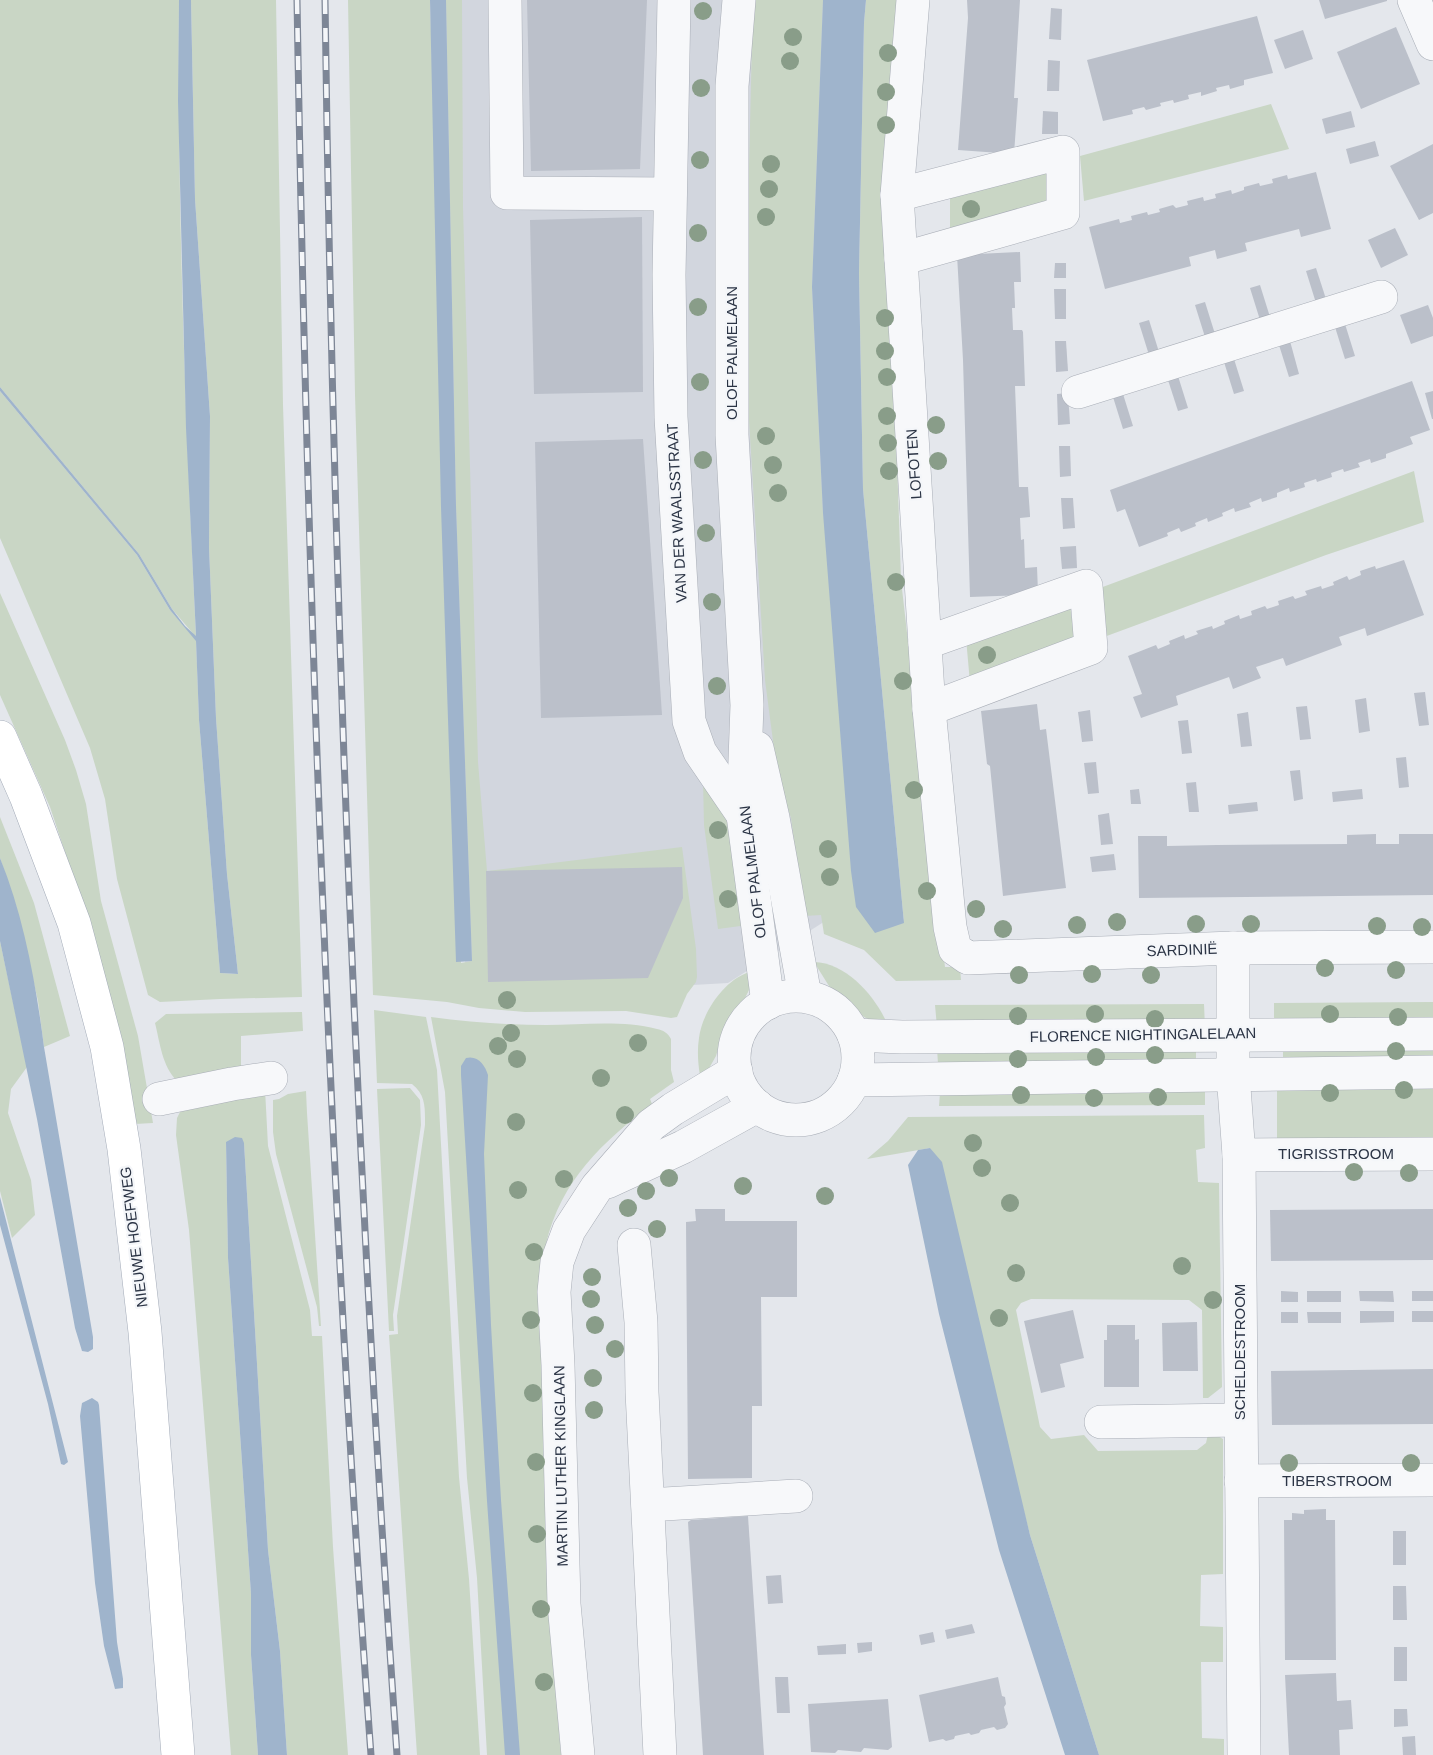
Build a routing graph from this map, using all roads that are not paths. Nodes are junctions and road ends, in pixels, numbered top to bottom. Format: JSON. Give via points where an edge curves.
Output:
{"nodes":[{"id":1,"x":505,"y":0,"type":"edge"},
{"id":2,"x":674,"y":0,"type":"edge"},
{"id":3,"x":739,"y":0,"type":"edge"},
{"id":4,"x":913,"y":0,"type":"edge"},
{"id":5,"x":1414,"y":0,"type":"edge"},
{"id":6,"x":1433,"y":44,"type":"edge"},
{"id":7,"x":670,"y":194,"type":"junction"},
{"id":8,"x":897,"y":195,"type":"junction"},
{"id":9,"x":901,"y":259,"type":"junction"},
{"id":10,"x":1381,"y":297,"type":"dead end"},
{"id":11,"x":1078,"y":392,"type":"dead end"},
{"id":12,"x":925,"y":643,"type":"junction"},
{"id":13,"x":747,"y":705,"type":"junction"},
{"id":14,"x":929,"y":709,"type":"junction"},
{"id":15,"x":0,"y":737,"type":"edge"},
{"id":16,"x":743,"y":815,"type":"junction"},
{"id":17,"x":950,"y":927,"type":"joint"},
{"id":18,"x":1433,"y":946,"type":"edge"},
{"id":19,"x":1233,"y":948,"type":"junction"},
{"id":20,"x":805,"y":996,"type":"junction"},
{"id":21,"x":768,"y":1003,"type":"junction"},
{"id":22,"x":1233,"y":1034,"type":"junction"},
{"id":23,"x":1433,"y":1034,"type":"edge"},
{"id":24,"x":854,"y":1035,"type":"junction"},
{"id":25,"x":736,"y":1071,"type":"junction"},
{"id":26,"x":1433,"y":1072,"type":"edge"},
{"id":27,"x":1233,"y":1074,"type":"junction"},
{"id":28,"x":271,"y":1078,"type":"dead end"},
{"id":29,"x":854,"y":1080,"type":"junction"},
{"id":30,"x":159,"y":1099,"type":"dead end"},
{"id":31,"x":757,"y":1106,"type":"junction"},
{"id":32,"x":1433,"y":1154,"type":"edge"},
{"id":33,"x":1239,"y":1155,"type":"junction"},
{"id":34,"x":597,"y":1187,"type":"junction"},
{"id":35,"x":634,"y":1245,"type":"dead end"},
{"id":36,"x":1240,"y":1420,"type":"junction"},
{"id":37,"x":1101,"y":1422,"type":"dead end"},
{"id":38,"x":1433,"y":1480,"type":"edge"},
{"id":39,"x":1241,"y":1481,"type":"junction"},
{"id":40,"x":796,"y":1496,"type":"dead end"},
{"id":41,"x":648,"y":1505,"type":"junction"},
{"id":42,"x":178,"y":1755,"type":"edge"},
{"id":43,"x":578,"y":1755,"type":"edge"},
{"id":44,"x":660,"y":1755,"type":"edge"},
{"id":45,"x":1244,"y":1755,"type":"edge"}],
"edges":[{"from":1,"to":7,"type":"street","via":[[507,193]]},
{"from":2,"to":7,"type":"street","name":"VAN DER WAALSSTRAAT"},
{"from":3,"to":13,"type":"street","name":"OLOF PALMELAAN","via":[[732,86],[732,435]]},
{"from":4,"to":8,"type":"street","name":"LOFOTEN"},
{"from":5,"to":6,"type":"street"},
{"from":7,"to":16,"type":"street","name":"VAN DER WAALSSTRAAT","via":[[671,417],[689,721],[700,752]]},
{"from":8,"to":9,"type":"street","name":"LOFOTEN"},
{"from":8,"to":9,"type":"street","via":[[1063,152],[1063,213]]},
{"from":9,"to":12,"type":"street","name":"LOFOTEN"},
{"from":10,"to":11,"type":"street"},
{"from":12,"to":14,"type":"street","name":"LOFOTEN"},
{"from":12,"to":14,"type":"street","via":[[1086,586],[1092,648]]},
{"from":13,"to":16,"type":"street","name":"OLOF PALMELAAN"},
{"from":13,"to":20,"type":"street","name":"OLOF PALMELAAN","via":[[773,818]]},
{"from":14,"to":17,"type":"street","name":"LOFOTEN"},
{"from":15,"to":42,"type":"main road","name":"NIEUWE HOEFWEG","via":[[74,923],[107,1047],[124,1149],[146,1332]]},
{"from":16,"to":21,"type":"street","name":"OLOF PALMELAAN"},
{"from":17,"to":19,"type":"street","name":"SARDINIË","via":[[955,949],[968,958]]},
{"from":18,"to":19,"type":"street","name":"SARDINIË"},
{"from":19,"to":22,"type":"street","name":"SCHELDESTROOM"},
{"from":20,"to":21,"type":"street"},
{"from":20,"to":24,"type":"street","via":[[830,1005]]},
{"from":21,"to":25,"type":"street","via":[[752,1015],[740,1032],[735,1051]]},
{"from":22,"to":23,"type":"street","name":"FLORENCE NIGHTINGALELAAN"},
{"from":22,"to":24,"type":"street","name":"FLORENCE NIGHTINGALELAAN"},
{"from":22,"to":27,"type":"street","name":"SCHELDESTROOM"},
{"from":24,"to":29,"type":"street","via":[[858,1065]]},
{"from":25,"to":31,"type":"street","via":[[740,1084]]},
{"from":25,"to":34,"type":"street","name":"MARTIN LUTHER KINGLAAN","via":[[651,1125]]},
{"from":26,"to":27,"type":"street"},
{"from":27,"to":29,"type":"street"},
{"from":27,"to":33,"type":"street","name":"SCHELDESTROOM"},
{"from":28,"to":30,"type":"street"},
{"from":29,"to":31,"type":"street","via":[[837,1104],[812,1118],[783,1118]]},
{"from":31,"to":34,"type":"street","via":[[683,1148]]},
{"from":32,"to":33,"type":"street","name":"TIGRISSTROOM"},
{"from":33,"to":36,"type":"street","name":"SCHELDESTROOM"},
{"from":34,"to":43,"type":"street","name":"MARTIN LUTHER KINGLAAN","via":[[569,1230],[557,1262],[554,1292],[564,1604]]},
{"from":35,"to":41,"type":"street"},
{"from":36,"to":37,"type":"street"},
{"from":36,"to":39,"type":"street","name":"SCHELDESTROOM"},
{"from":38,"to":39,"type":"street","name":"TIBERSTROOM"},
{"from":39,"to":45,"type":"street","name":"SCHELDESTROOM"},
{"from":40,"to":41,"type":"street"},
{"from":41,"to":44,"type":"street"}]}
